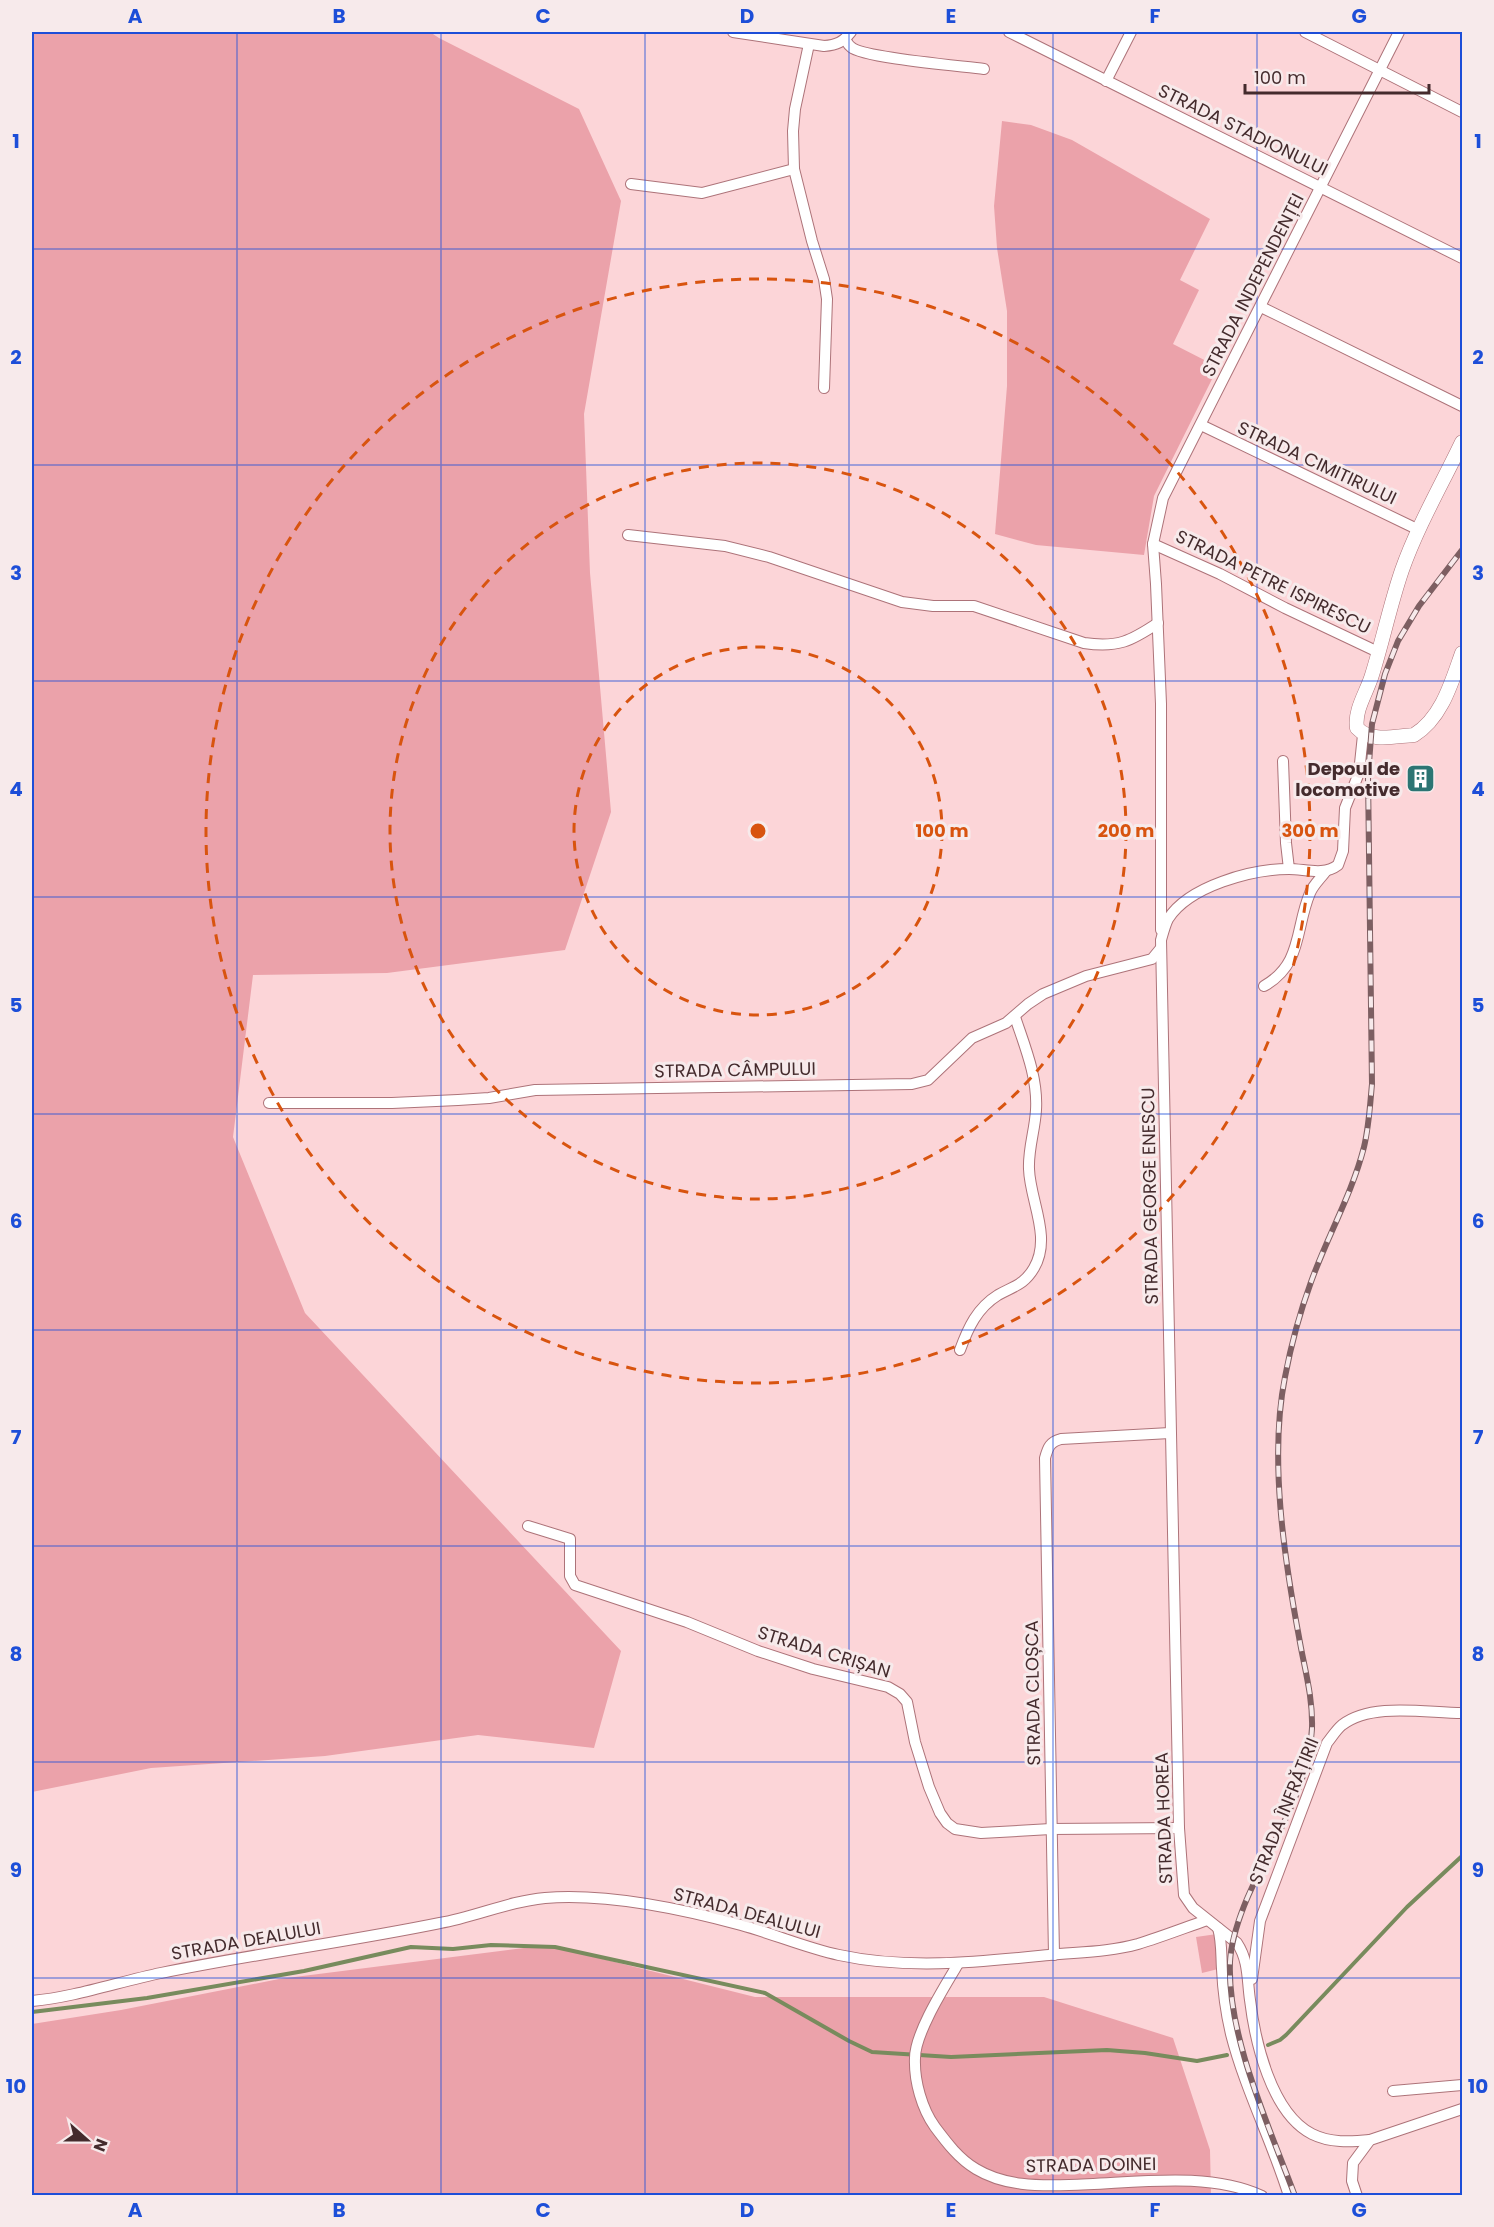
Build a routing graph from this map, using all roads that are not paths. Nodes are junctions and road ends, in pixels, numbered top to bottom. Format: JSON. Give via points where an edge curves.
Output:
{"nodes":[{"id":1,"x":733,"y":32,"type":"edge"},
{"id":2,"x":1010,"y":32,"type":"edge"},
{"id":3,"x":1131,"y":32,"type":"edge"},
{"id":4,"x":1305,"y":32,"type":"edge"},
{"id":5,"x":1399,"y":32,"type":"edge"},
{"id":6,"x":848,"y":35,"type":"edge"},
{"id":7,"x":809,"y":44,"type":"junction"},
{"id":8,"x":984,"y":69,"type":"dead end"},
{"id":9,"x":1380,"y":69,"type":"junction"},
{"id":10,"x":1106,"y":81,"type":"junction"},
{"id":11,"x":1462,"y":112,"type":"edge"},
{"id":12,"x":794,"y":169,"type":"junction"},
{"id":13,"x":631,"y":184,"type":"dead end"},
{"id":14,"x":1320,"y":187,"type":"junction"},
{"id":15,"x":1462,"y":258,"type":"edge"},
{"id":16,"x":1261,"y":307,"type":"junction"},
{"id":17,"x":824,"y":388,"type":"dead end"},
{"id":18,"x":1462,"y":406,"type":"edge"},
{"id":19,"x":1201,"y":425,"type":"junction"},
{"id":20,"x":1462,"y":442,"type":"edge"},
{"id":21,"x":1419,"y":530,"type":"junction"},
{"id":22,"x":628,"y":535,"type":"dead end"},
{"id":23,"x":1153,"y":544,"type":"junction"},
{"id":24,"x":1154,"y":558,"type":"joint"},
{"id":25,"x":1158,"y":623,"type":"junction"},
{"id":26,"x":1378,"y":652,"type":"junction"},
{"id":27,"x":1462,"y":653,"type":"edge"},
{"id":28,"x":1363,"y":735,"type":"junction"},
{"id":29,"x":1283,"y":761,"type":"dead end"},
{"id":30,"x":1289,"y":869,"type":"junction"},
{"id":31,"x":1326,"y":871,"type":"junction"},
{"id":32,"x":1162,"y":949,"type":"junction"},
{"id":33,"x":1264,"y":986,"type":"dead end"},
{"id":34,"x":1015,"y":1017,"type":"junction"},
{"id":35,"x":269,"y":1103,"type":"dead end"},
{"id":36,"x":960,"y":1350,"type":"dead end"},
{"id":37,"x":1170,"y":1433,"type":"junction"},
{"id":38,"x":528,"y":1526,"type":"dead end"},
{"id":39,"x":1462,"y":1713,"type":"edge"},
{"id":40,"x":1179,"y":1828,"type":"junction"},
{"id":41,"x":1051,"y":1829,"type":"junction"},
{"id":42,"x":1207,"y":1920,"type":"junction"},
{"id":43,"x":1218,"y":1928,"type":"junction"},
{"id":44,"x":1054,"y":1955,"type":"junction"},
{"id":45,"x":958,"y":1964,"type":"junction"},
{"id":46,"x":1250,"y":2000,"type":"junction"},
{"id":47,"x":32,"y":2001,"type":"edge"},
{"id":48,"x":1462,"y":2085,"type":"edge"},
{"id":49,"x":1393,"y":2091,"type":"dead end"},
{"id":50,"x":1462,"y":2109,"type":"edge"},
{"id":51,"x":1370,"y":2140,"type":"junction"},
{"id":52,"x":1262,"y":2196,"type":"edge"},
{"id":53,"x":1289,"y":2196,"type":"edge"},
{"id":54,"x":1357,"y":2196,"type":"edge"}],
"edges":[{"from":1,"to":7,"type":"street"},
{"from":2,"to":10,"type":"street","name":"STRADA STADIONULUI"},
{"from":3,"to":10,"type":"street"},
{"from":4,"to":9,"type":"street"},
{"from":5,"to":9,"type":"street","name":"STRADA INDEPENDENȚEI"},
{"from":6,"to":7,"type":"street","via":[[837,45]]},
{"from":6,"to":8,"type":"street","via":[[851,48],[879,55]]},
{"from":7,"to":12,"type":"street","via":[[795,109]]},
{"from":9,"to":11,"type":"street"},
{"from":9,"to":14,"type":"street","name":"STRADA INDEPENDENȚEI"},
{"from":10,"to":14,"type":"street","name":"STRADA STADIONULUI"},
{"from":12,"to":13,"type":"street","via":[[702,193]]},
{"from":12,"to":17,"type":"street","via":[[827,299]]},
{"from":14,"to":15,"type":"street","name":"STRADA STADIONULUI"},
{"from":14,"to":16,"type":"street","name":"STRADA INDEPENDENȚEI"},
{"from":16,"to":18,"type":"street"},
{"from":16,"to":19,"type":"street","name":"STRADA INDEPENDENȚEI"},
{"from":19,"to":21,"type":"street","name":"STRADA CIMITIRULUI"},
{"from":19,"to":23,"type":"street","name":"STRADA INDEPENDENȚEI","via":[[1163,498]]},
{"from":20,"to":21,"type":"main road"},
{"from":21,"to":26,"type":"main road","via":[[1396,587]]},
{"from":22,"to":25,"type":"street","via":[[736,549],[801,566],[902,602],[974,606],[1102,646],[1136,638]]},
{"from":23,"to":24,"type":"street","name":"STRADA INDEPENDENȚEI"},
{"from":23,"to":26,"type":"street","name":"STRADA PETRE ISPIRESCU"},
{"from":24,"to":25,"type":"street","name":"STRADA GEORGE ENESCU"},
{"from":25,"to":32,"type":"street","name":"STRADA GEORGE ENESCU"},
{"from":26,"to":28,"type":"main road","via":[[1357,719],[1357,728]]},
{"from":27,"to":28,"type":"main road","via":[[1442,702],[1420,731],[1386,737]]},
{"from":28,"to":31,"type":"street","via":[[1359,773],[1345,807],[1342,859]]},
{"from":29,"to":30,"type":"street"},
{"from":30,"to":31,"type":"street"},
{"from":30,"to":32,"type":"street","via":[[1244,875],[1191,897],[1167,920]]},
{"from":31,"to":33,"type":"street","via":[[1305,904],[1296,949],[1287,966]]},
{"from":32,"to":34,"type":"street","name":"STRADA CÂMPULUI","via":[[1152,959],[1053,989]]},
{"from":32,"to":37,"type":"street","name":"STRADA GEORGE ENESCU"},
{"from":34,"to":35,"type":"street","name":"STRADA CÂMPULUI","via":[[972,1038],[928,1080],[912,1084],[535,1090],[447,1101]]},
{"from":34,"to":36,"type":"street","via":[[1033,1075],[1036,1108],[1029,1171],[1041,1229],[1040,1249],[1035,1267],[1023,1283],[981,1309]]},
{"from":37,"to":40,"type":"street","name":"STRADA HOREA"},
{"from":37,"to":41,"type":"street","name":"STRADA CLOȘCA","via":[[1061,1439],[1048,1447],[1045,1458]]},
{"from":38,"to":41,"type":"street","name":"STRADA CRIȘAN","via":[[570,1539],[570,1576],[574,1585],[687,1622],[758,1651],[888,1687],[900,1694],[907,1702],[929,1787],[940,1813],[955,1829],[981,1833]]},
{"from":39,"to":46,"type":"street","name":"STRADA ÎNFRĂȚIRII","via":[[1361,1714],[1342,1726],[1327,1743],[1260,1921]]},
{"from":40,"to":41,"type":"street","name":"STRADA CRIȘAN"},
{"from":40,"to":42,"type":"street","name":"STRADA HOREA","via":[[1184,1895]]},
{"from":41,"to":44,"type":"street","name":"STRADA CLOȘCA"},
{"from":42,"to":43,"type":"street","name":"STRADA HOREA"},
{"from":42,"to":44,"type":"street","name":"STRADA DEALULUI","via":[[1137,1944]]},
{"from":43,"to":46,"type":"street","name":"STRADA HOREA","via":[[1242,1950]]},
{"from":43,"to":53,"type":"street","via":[[1237,2057]]},
{"from":44,"to":45,"type":"street","name":"STRADA DEALULUI"},
{"from":45,"to":47,"type":"street","name":"STRADA DEALULUI","via":[[864,1960],[654,1905],[545,1898],[455,1921],[160,1973]]},
{"from":45,"to":52,"type":"street","name":"STRADA DOINEI","via":[[924,2026],[915,2055],[922,2102],[930,2120],[963,2160],[991,2177],[1032,2186],[1179,2180],[1244,2187]]},
{"from":46,"to":51,"type":"street","name":"STRADA HOREA","via":[[1256,2042],[1286,2111],[1311,2134],[1336,2142]]},
{"from":48,"to":49,"type":"street"},
{"from":50,"to":51,"type":"street","name":"STRADA HOREA"},
{"from":51,"to":54,"type":"street","via":[[1353,2163],[1352,2181]]}]}
